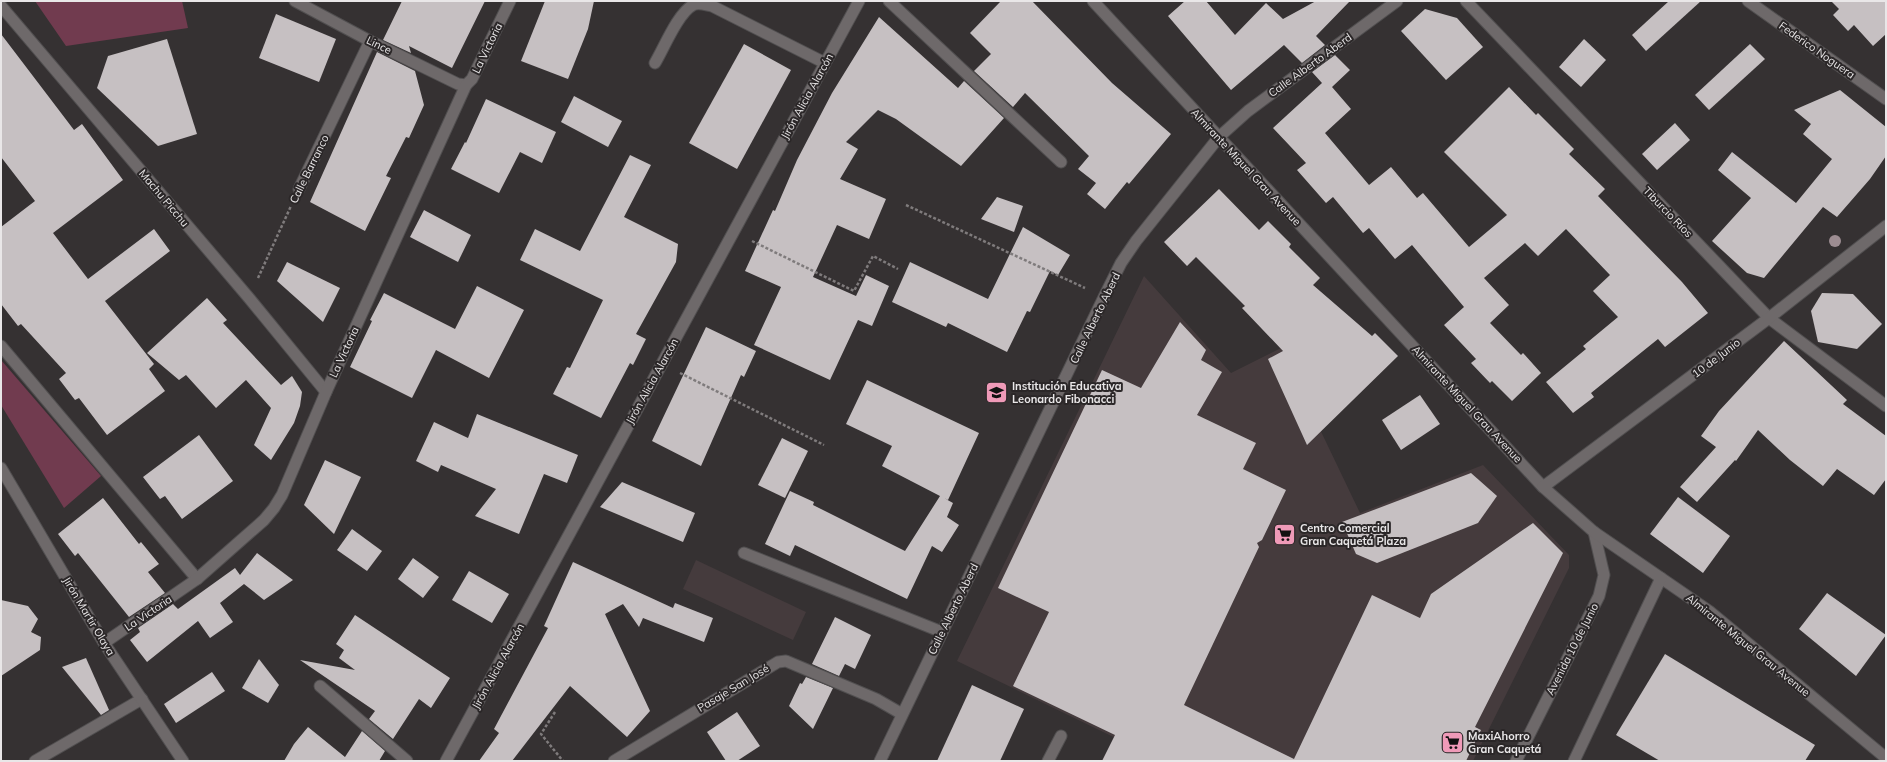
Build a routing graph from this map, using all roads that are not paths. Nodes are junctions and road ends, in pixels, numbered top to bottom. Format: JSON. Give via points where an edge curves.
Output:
{"nodes":[{"id":1,"x":295,"y":1,"type":"edge"},
{"id":2,"x":510,"y":1,"type":"edge"},
{"id":3,"x":859,"y":1,"type":"edge"},
{"id":4,"x":888,"y":1,"type":"edge"},
{"id":5,"x":1093,"y":1,"type":"edge"},
{"id":6,"x":1397,"y":1,"type":"edge"},
{"id":7,"x":1466,"y":1,"type":"edge"},
{"id":8,"x":1748,"y":1,"type":"edge"},
{"id":9,"x":1,"y":6,"type":"edge"},
{"id":10,"x":370,"y":41,"type":"junction"},
{"id":11,"x":655,"y":63,"type":"dead end"},
{"id":12,"x":825,"y":63,"type":"junction"},
{"id":13,"x":466,"y":85,"type":"junction"},
{"id":14,"x":1886,"y":99,"type":"edge"},
{"id":15,"x":1219,"y":137,"type":"junction"},
{"id":16,"x":1061,"y":162,"type":"dead end"},
{"id":17,"x":299,"y":189,"type":"road end"},
{"id":18,"x":1886,"y":226,"type":"edge"},
{"id":19,"x":1769,"y":318,"type":"junction"},
{"id":20,"x":1,"y":346,"type":"edge"},
{"id":21,"x":326,"y":392,"type":"junction"},
{"id":22,"x":1886,"y":406,"type":"edge"},
{"id":23,"x":1,"y":468,"type":"edge"},
{"id":24,"x":1543,"y":487,"type":"junction"},
{"id":25,"x":1594,"y":532,"type":"junction"},
{"id":26,"x":744,"y":554,"type":"dead end"},
{"id":27,"x":1662,"y":578,"type":"junction"},
{"id":28,"x":197,"y":579,"type":"junction"},
{"id":29,"x":942,"y":632,"type":"junction"},
{"id":30,"x":104,"y":643,"type":"junction"},
{"id":31,"x":320,"y":686,"type":"dead end"},
{"id":32,"x":142,"y":699,"type":"junction"},
{"id":33,"x":902,"y":714,"type":"junction"},
{"id":34,"x":1061,"y":736,"type":"dead end"},
{"id":35,"x":1886,"y":758,"type":"edge"},
{"id":36,"x":36,"y":761,"type":"edge"},
{"id":37,"x":183,"y":761,"type":"edge"},
{"id":38,"x":407,"y":761,"type":"edge"},
{"id":39,"x":446,"y":761,"type":"edge"},
{"id":40,"x":614,"y":761,"type":"edge"},
{"id":41,"x":880,"y":761,"type":"edge"},
{"id":42,"x":1048,"y":761,"type":"edge"},
{"id":43,"x":1516,"y":761,"type":"edge"},
{"id":44,"x":1574,"y":761,"type":"edge"}],
"edges":[{"from":1,"to":10,"type":"street","name":"Lince"},
{"from":2,"to":13,"type":"street","name":"La Victoria","via":[[472,79]]},
{"from":3,"to":12,"type":"street","name":"Jirón Alicia Alarcón"},
{"from":4,"to":16,"type":"street"},
{"from":5,"to":15,"type":"street","name":"Almirante Miguel Grau Avenue"},
{"from":6,"to":15,"type":"street","name":"Calle Alberto Aberd","via":[[1248,111]]},
{"from":7,"to":19,"type":"street","name":"Tiburcio Ríos"},
{"from":8,"to":14,"type":"street","name":"Federico Noguera"},
{"from":9,"to":21,"type":"street","name":"Machu Picchu"},
{"from":10,"to":13,"type":"street","name":"Lince","via":[[458,84]]},
{"from":10,"to":17,"type":"street","name":"Calle Barranco"},
{"from":11,"to":12,"type":"street","via":[[684,12],[694,4],[712,6]]},
{"from":12,"to":39,"type":"street","name":"Jirón Alicia Alarcón"},
{"from":13,"to":21,"type":"street","name":"La Victoria"},
{"from":15,"to":24,"type":"street","name":"Almirante Miguel Grau Avenue"},
{"from":15,"to":29,"type":"street","name":"Calle Alberto Aberd","via":[[1121,263]]},
{"from":18,"to":19,"type":"street","name":"10 de Junio"},
{"from":19,"to":22,"type":"street","name":"Tiburcio Ríos"},
{"from":19,"to":24,"type":"street","name":"10 de Junio"},
{"from":20,"to":28,"type":"street"},
{"from":21,"to":28,"type":"street","name":"La Victoria","via":[[274,508],[264,520]]},
{"from":23,"to":30,"type":"street","name":"Jirón Martir Olaya"},
{"from":24,"to":25,"type":"street","name":"Almirante Miguel Grau Avenue"},
{"from":25,"to":27,"type":"street","name":"Almirante Miguel Grau Avenue"},
{"from":25,"to":43,"type":"street","name":"Avenida 10 de Junio","via":[[1604,575],[1599,596]]},
{"from":26,"to":29,"type":"street"},
{"from":27,"to":35,"type":"street","name":"Almirante Miguel Grau Avenue","via":[[1709,611]]},
{"from":27,"to":44,"type":"street"},
{"from":28,"to":30,"type":"street","name":"La Victoria"},
{"from":29,"to":33,"type":"street","name":"Calle Alberto Aberd"},
{"from":30,"to":32,"type":"street","name":"Jirón Martir Olaya"},
{"from":31,"to":38,"type":"street"},
{"from":32,"to":36,"type":"street"},
{"from":32,"to":37,"type":"street","name":"Jirón Martir Olaya"},
{"from":33,"to":40,"type":"street","name":"Pasaje San José","via":[[876,699],[786,661],[778,662]]},
{"from":33,"to":41,"type":"street","name":"Calle Alberto Aberd"},
{"from":34,"to":42,"type":"street"}]}
